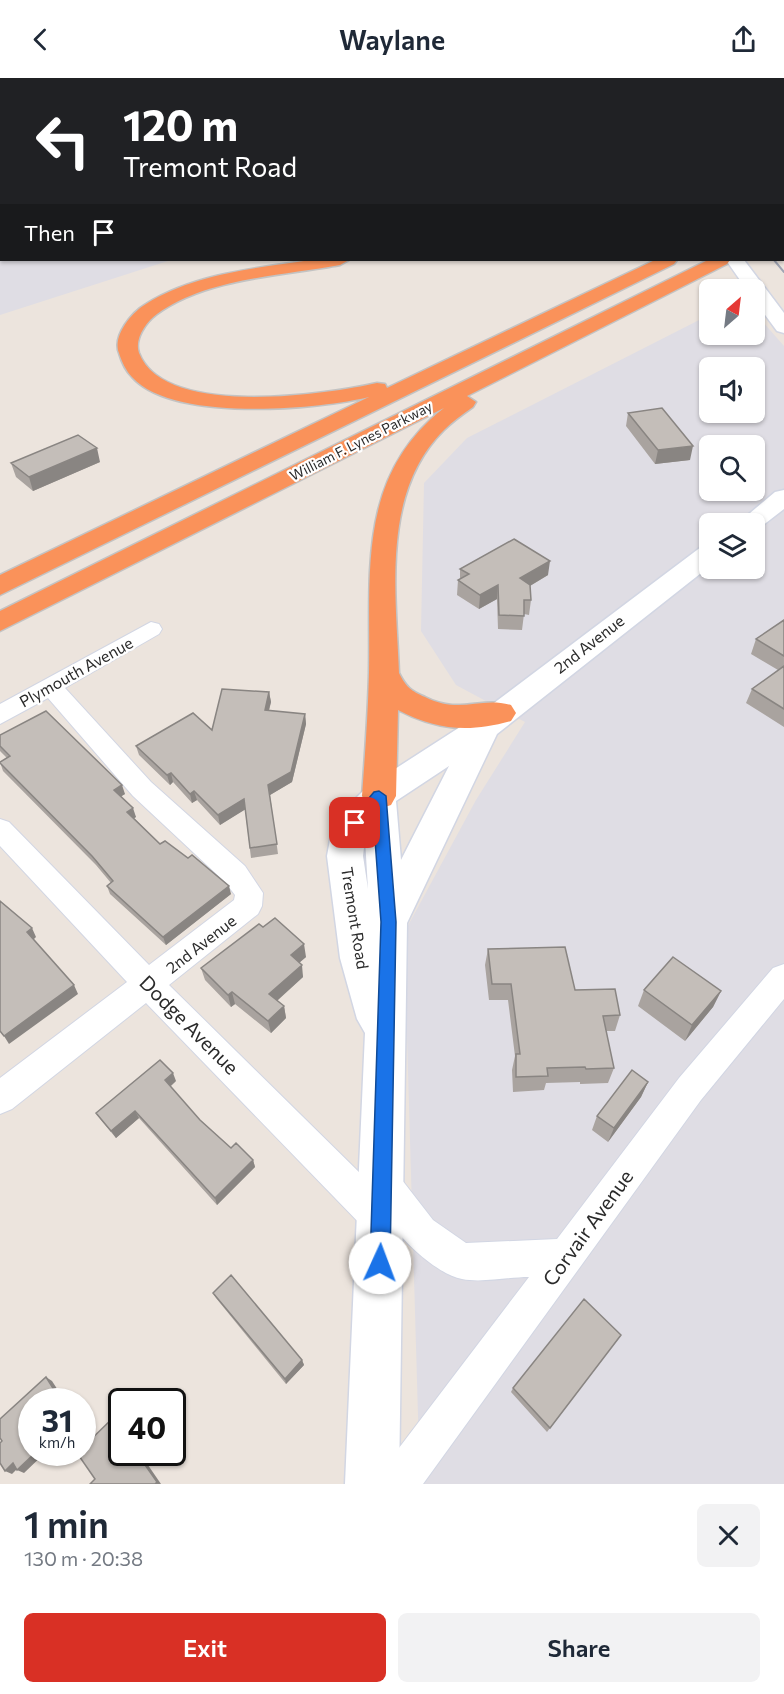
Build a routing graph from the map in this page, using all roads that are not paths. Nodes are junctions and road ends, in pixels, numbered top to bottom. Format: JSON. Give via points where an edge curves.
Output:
{"nodes":[{"id":1,"x":335,"y":261,"type":"edge"},
{"id":2,"x":666,"y":261,"type":"edge"},
{"id":3,"x":719,"y":261,"type":"edge"},
{"id":4,"x":736,"y":261,"type":"edge"},
{"id":5,"x":784,"y":327,"type":"edge"},
{"id":6,"x":459,"y":363,"type":"junction"},
{"id":7,"x":506,"y":368,"type":"junction"},
{"id":8,"x":784,"y":497,"type":"edge"},
{"id":9,"x":763,"y":513,"type":"edge"},
{"id":10,"x":699,"y":561,"type":"edge"},
{"id":11,"x":0,"y":586,"type":"edge"},
{"id":12,"x":0,"y":622,"type":"edge"},
{"id":13,"x":151,"y":629,"type":"dead end"},
{"id":14,"x":384,"y":673,"type":"junction"},
{"id":15,"x":50,"y":686,"type":"junction"},
{"id":16,"x":0,"y":715,"type":"edge"},
{"id":17,"x":492,"y":719,"type":"junction"},
{"id":18,"x":379,"y":796,"type":"junction"},
{"id":19,"x":0,"y":829,"type":"edge"},
{"id":20,"x":388,"y":922,"type":"junction"},
{"id":21,"x":784,"y":977,"type":"edge"},
{"id":22,"x":149,"y":985,"type":"junction"},
{"id":23,"x":387,"y":1049,"type":"junction"},
{"id":24,"x":0,"y":1098,"type":"edge"},
{"id":25,"x":382,"y":1201,"type":"junction"},
{"id":26,"x":567,"y":1257,"type":"junction"},
{"id":27,"x":372,"y":1484,"type":"edge"},
{"id":28,"x":398,"y":1484,"type":"edge"}],
"edges":[{"from":1,"to":6,"type":"highway","via":[[214,283],[170,298],[139,319],[131,333],[128,350],[132,365],[151,382],[172,391],[242,404],[352,396]]},
{"from":2,"to":6,"type":"highway","name":"William F. Lynes Parkway"},
{"from":3,"to":7,"type":"highway","name":"William F. Lynes Parkway"},
{"from":4,"to":5,"type":"street"},
{"from":6,"to":11,"type":"highway","name":"William F. Lynes Parkway"},
{"from":7,"to":12,"type":"highway","name":"William F. Lynes Parkway"},
{"from":7,"to":14,"type":"highway","via":[[435,426],[404,469],[390,508],[384,541]]},
{"from":8,"to":9,"type":"street"},
{"from":10,"to":17,"type":"street","name":"2nd Avenue"},
{"from":13,"to":15,"type":"street","name":"Plymouth Avenue"},
{"from":14,"to":17,"type":"highway","via":[[396,696],[430,713],[449,718]]},
{"from":14,"to":18,"type":"highway"},
{"from":15,"to":16,"type":"street","name":"Plymouth Avenue"},
{"from":15,"to":22,"type":"street","name":"2nd Avenue","via":[[142,789],[235,874],[249,893],[248,906],[240,914]]},
{"from":17,"to":18,"type":"street","name":"2nd Avenue"},
{"from":17,"to":20,"type":"street"},
{"from":18,"to":20,"type":"street","name":"Tremont Road"},
{"from":18,"to":23,"type":"street","name":"Tremont Road","via":[[348,834],[345,856],[359,958]]},
{"from":19,"to":22,"type":"street","name":"Dodge Avenue"},
{"from":20,"to":23,"type":"street","name":"Tremont Road"},
{"from":21,"to":26,"type":"street","name":"Corvair Avenue","via":[[690,1089]]},
{"from":22,"to":24,"type":"street","name":"2nd Avenue"},
{"from":22,"to":25,"type":"street","name":"Dodge Avenue"},
{"from":23,"to":25,"type":"street","name":"Tremont Road"},
{"from":25,"to":26,"type":"street","name":"Dodge Avenue","via":[[462,1261]]},
{"from":25,"to":27,"type":"street","name":"Tremont Road"},
{"from":26,"to":28,"type":"street","name":"Corvair Avenue"}]}
